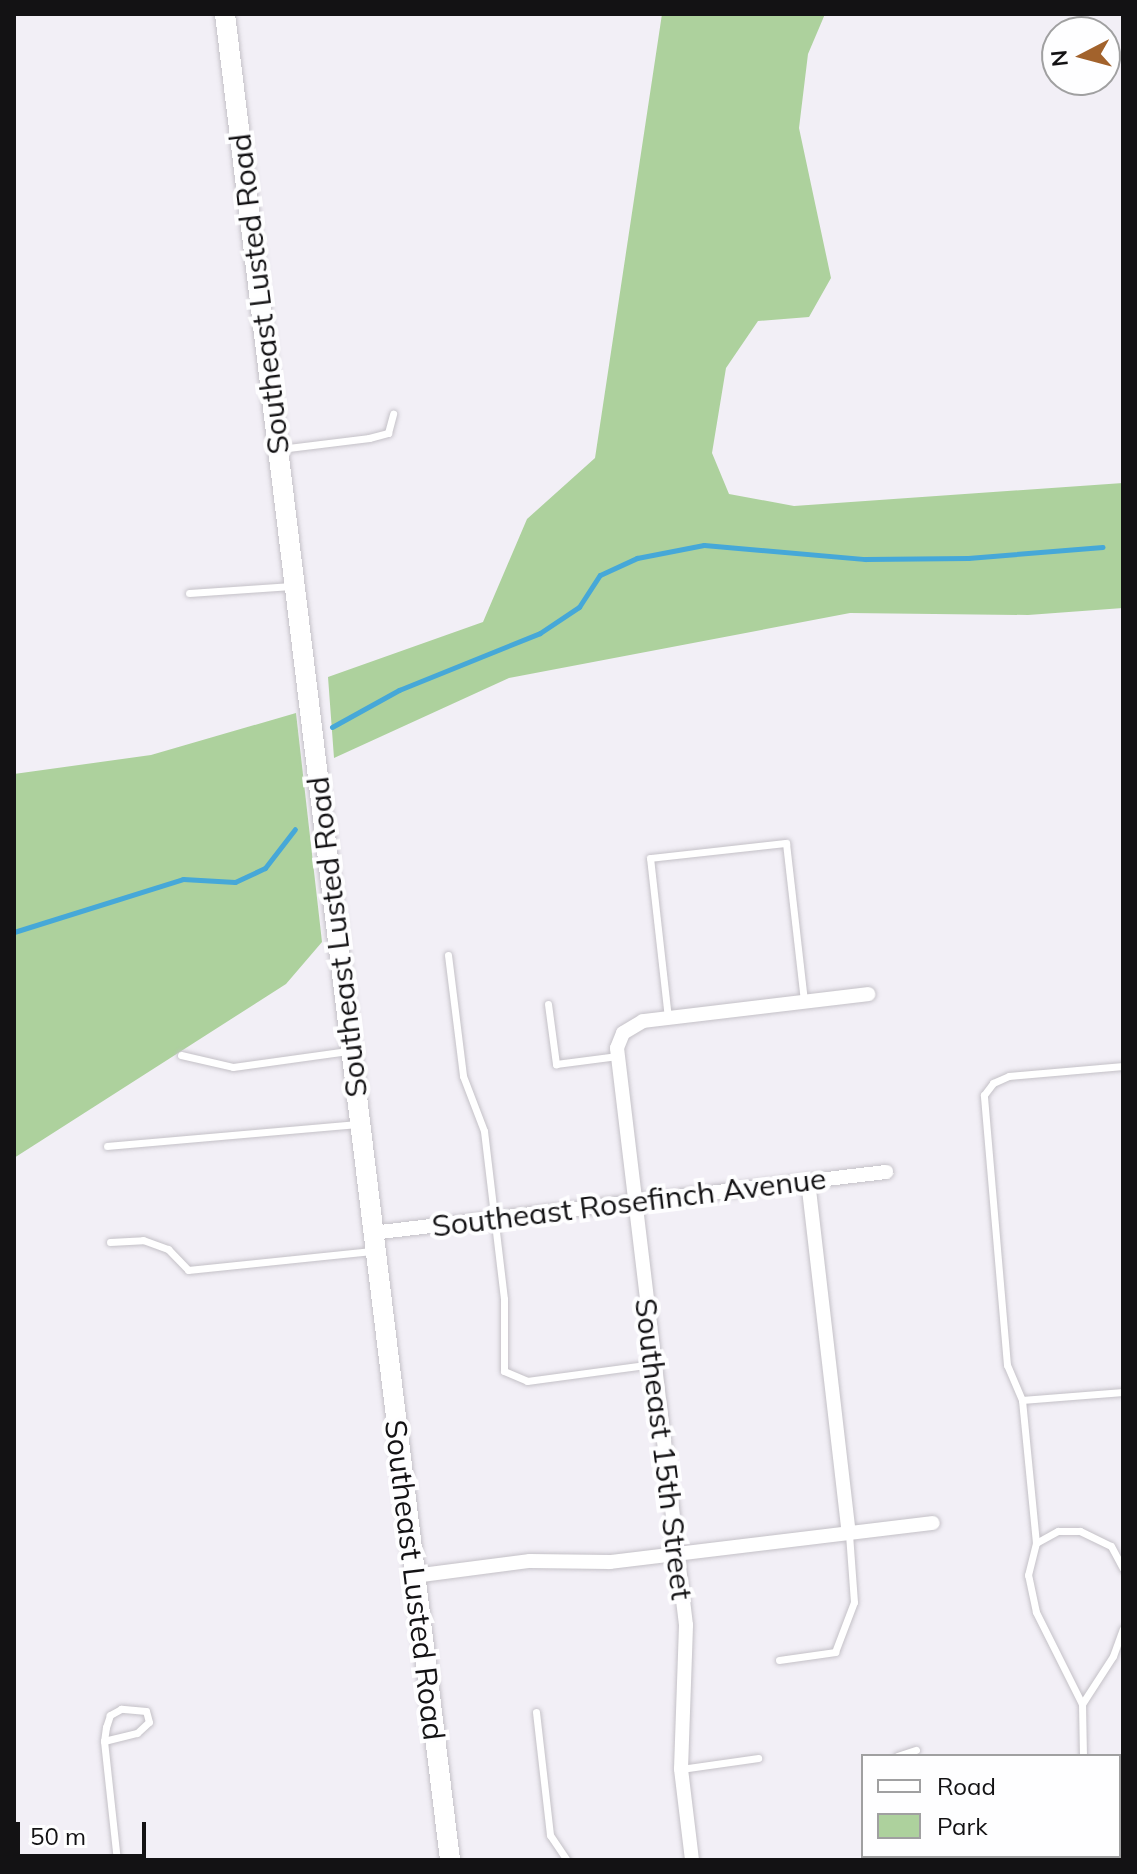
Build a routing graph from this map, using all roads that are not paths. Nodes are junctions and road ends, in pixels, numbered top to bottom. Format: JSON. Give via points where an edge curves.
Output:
{"nodes":[{"id":1,"x":225,"y":14,"type":"edge"},
{"id":2,"x":393,"y":414,"type":"dead end"},
{"id":3,"x":278,"y":449,"type":"junction"},
{"id":4,"x":295,"y":586,"type":"junction"},
{"id":5,"x":189,"y":593,"type":"dead end"},
{"id":6,"x":448,"y":955,"type":"dead end"},
{"id":7,"x":868,"y":994,"type":"dead end"},
{"id":8,"x":804,"y":1002,"type":"junction"},
{"id":9,"x":548,"y":1004,"type":"dead end"},
{"id":10,"x":668,"y":1018,"type":"junction"},
{"id":11,"x":350,"y":1050,"type":"junction"},
{"id":12,"x":181,"y":1055,"type":"dead end"},
{"id":13,"x":617,"y":1056,"type":"junction"},
{"id":14,"x":1123,"y":1066,"type":"edge"},
{"id":15,"x":359,"y":1123,"type":"junction"},
{"id":16,"x":107,"y":1146,"type":"dead end"},
{"id":17,"x":886,"y":1172,"type":"dead end"},
{"id":18,"x":808,"y":1181,"type":"junction"},
{"id":19,"x":633,"y":1202,"type":"junction"},
{"id":20,"x":494,"y":1218,"type":"junction"},
{"id":21,"x":110,"y":1242,"type":"dead end"},
{"id":22,"x":373,"y":1242,"type":"junction"},
{"id":23,"x":653,"y":1364,"type":"junction"},
{"id":24,"x":1123,"y":1392,"type":"edge"},
{"id":25,"x":1022,"y":1400,"type":"junction"},
{"id":26,"x":933,"y":1523,"type":"dead end"},
{"id":27,"x":849,"y":1533,"type":"junction"},
{"id":28,"x":1036,"y":1543,"type":"junction"},
{"id":29,"x":677,"y":1554,"type":"junction"},
{"id":30,"x":1123,"y":1569,"type":"edge"},
{"id":31,"x":414,"y":1576,"type":"junction"},
{"id":32,"x":1123,"y":1629,"type":"edge"},
{"id":33,"x":779,"y":1660,"type":"dead end"},
{"id":34,"x":1082,"y":1704,"type":"junction"},
{"id":35,"x":536,"y":1712,"type":"dead end"},
{"id":36,"x":104,"y":1741,"type":"junction"},
{"id":37,"x":916,"y":1750,"type":"dead end"},
{"id":38,"x":903,"y":1754,"type":"edge"},
{"id":39,"x":1083,"y":1754,"type":"edge"},
{"id":40,"x":758,"y":1758,"type":"dead end"},
{"id":41,"x":681,"y":1769,"type":"junction"},
{"id":42,"x":117,"y":1860,"type":"edge"},
{"id":43,"x":450,"y":1860,"type":"edge"},
{"id":44,"x":567,"y":1860,"type":"edge"},
{"id":45,"x":692,"y":1860,"type":"edge"}],
"edges":[{"from":1,"to":3,"type":"main road","name":"Southeast Lusted Road"},
{"from":2,"to":3,"type":"lane","via":[[388,433]]},
{"from":3,"to":4,"type":"main road","name":"Southeast Lusted Road"},
{"from":4,"to":5,"type":"lane"},
{"from":4,"to":11,"type":"main road","name":"Southeast Lusted Road"},
{"from":6,"to":20,"type":"lane","via":[[463,1076],[484,1131]]},
{"from":7,"to":8,"type":"street"},
{"from":8,"to":10,"type":"street"},
{"from":8,"to":10,"type":"lane","via":[[786,843],[650,858]]},
{"from":9,"to":13,"type":"lane","via":[[556,1064]]},
{"from":10,"to":13,"type":"street","name":"Southeast 15th Street","via":[[634,1024],[620,1039]]},
{"from":11,"to":12,"type":"lane","via":[[233,1067]]},
{"from":11,"to":15,"type":"main road","name":"Southeast Lusted Road"},
{"from":13,"to":19,"type":"street","name":"Southeast 15th Street"},
{"from":14,"to":25,"type":"lane","via":[[1009,1076],[993,1083],[984,1095],[1007,1365]]},
{"from":15,"to":16,"type":"lane"},
{"from":15,"to":22,"type":"main road","name":"Southeast Lusted Road"},
{"from":17,"to":18,"type":"street","name":"Southeast Rosefinch Avenue"},
{"from":18,"to":19,"type":"street","name":"Southeast Rosefinch Avenue"},
{"from":18,"to":27,"type":"street"},
{"from":19,"to":20,"type":"street","name":"Southeast Rosefinch Avenue"},
{"from":19,"to":23,"type":"street","name":"Southeast 15th Street"},
{"from":20,"to":22,"type":"street","name":"Southeast Rosefinch Avenue"},
{"from":20,"to":23,"type":"lane","via":[[504,1299],[504,1371],[527,1381]]},
{"from":21,"to":22,"type":"lane","via":[[143,1240],[168,1249],[188,1270]]},
{"from":22,"to":31,"type":"main road","name":"Southeast Lusted Road"},
{"from":23,"to":29,"type":"street","name":"Southeast 15th Street"},
{"from":24,"to":25,"type":"lane"},
{"from":25,"to":28,"type":"lane"},
{"from":26,"to":27,"type":"street"},
{"from":27,"to":29,"type":"street"},
{"from":27,"to":33,"type":"lane","via":[[854,1602],[835,1652]]},
{"from":28,"to":30,"type":"lane","via":[[1058,1531],[1080,1531],[1111,1546]]},
{"from":28,"to":34,"type":"lane","via":[[1028,1575],[1036,1612]]},
{"from":29,"to":31,"type":"street","via":[[600,1563],[530,1561]]},
{"from":29,"to":41,"type":"street","name":"Southeast 15th Street","via":[[688,1646]]},
{"from":31,"to":43,"type":"main road","name":"Southeast Lusted Road"},
{"from":32,"to":34,"type":"lane","via":[[1113,1656]]},
{"from":34,"to":39,"type":"lane"},
{"from":35,"to":44,"type":"lane","via":[[550,1835]]},
{"from":36,"to":36,"type":"lane","via":[[110,1715],[134,1707],[146,1711],[149,1722],[137,1733]]},
{"from":36,"to":42,"type":"lane"},
{"from":37,"to":38,"type":"lane"},
{"from":40,"to":41,"type":"lane"},
{"from":41,"to":45,"type":"street","name":"Southeast 15th Street"}]}
